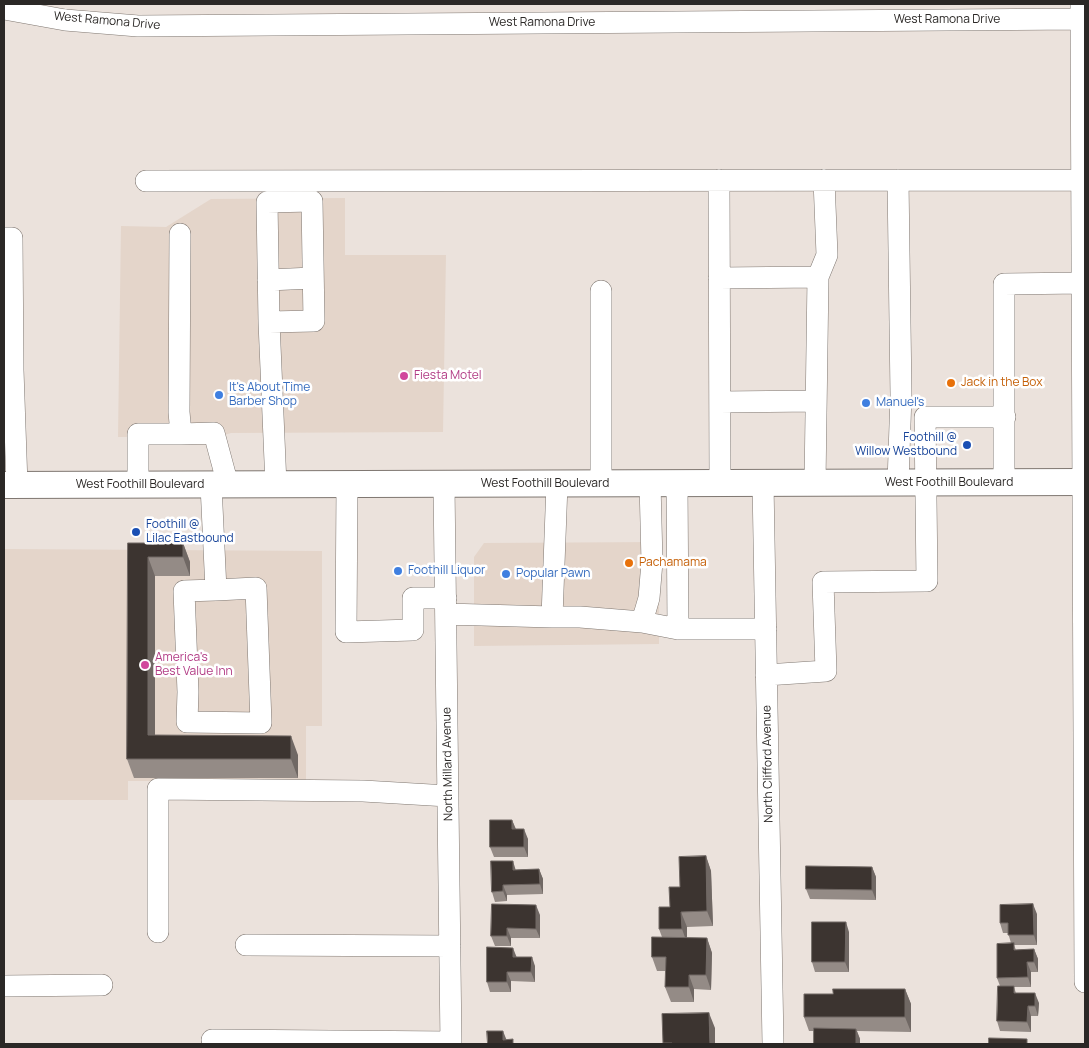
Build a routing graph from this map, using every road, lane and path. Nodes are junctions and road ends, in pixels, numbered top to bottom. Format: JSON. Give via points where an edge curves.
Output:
{"nodes":[{"id":1,"x":4,"y":9,"type":"edge"},
{"id":2,"x":1081,"y":11,"type":"edge"},
{"id":3,"x":719,"y":180,"type":"junction"},
{"id":4,"x":824,"y":180,"type":"junction"},
{"id":5,"x":898,"y":180,"type":"junction"},
{"id":6,"x":1083,"y":180,"type":"edge"},
{"id":7,"x":146,"y":181,"type":"dead end"},
{"id":8,"x":180,"y":234,"type":"dead end"},
{"id":9,"x":4,"y":238,"type":"edge"},
{"id":10,"x":818,"y":277,"type":"junction"},
{"id":11,"x":313,"y":278,"type":"junction"},
{"id":12,"x":719,"y":278,"type":"junction"},
{"id":13,"x":268,"y":280,"type":"junction"},
{"id":14,"x":1082,"y":282,"type":"junction"},
{"id":15,"x":601,"y":291,"type":"dead end"},
{"id":16,"x":1084,"y":316,"type":"edge"},
{"id":17,"x":269,"y":322,"type":"junction"},
{"id":18,"x":816,"y":401,"type":"junction"},
{"id":19,"x":720,"y":402,"type":"junction"},
{"id":20,"x":9,"y":405,"type":"edge"},
{"id":21,"x":1005,"y":417,"type":"junction"},
{"id":22,"x":181,"y":434,"type":"junction"},
{"id":23,"x":1085,"y":482,"type":"edge"},
{"id":24,"x":720,"y":483,"type":"junction"},
{"id":25,"x":763,"y":483,"type":"junction"},
{"id":26,"x":815,"y":483,"type":"junction"},
{"id":27,"x":898,"y":483,"type":"junction"},
{"id":28,"x":926,"y":483,"type":"junction"},
{"id":29,"x":1004,"y":483,"type":"junction"},
{"id":30,"x":444,"y":484,"type":"junction"},
{"id":31,"x":557,"y":484,"type":"junction"},
{"id":32,"x":601,"y":484,"type":"junction"},
{"id":33,"x":650,"y":484,"type":"junction"},
{"id":34,"x":677,"y":484,"type":"junction"},
{"id":35,"x":11,"y":485,"type":"edge"},
{"id":36,"x":138,"y":485,"type":"junction"},
{"id":37,"x":219,"y":485,"type":"junction"},
{"id":38,"x":276,"y":485,"type":"junction"},
{"id":39,"x":347,"y":485,"type":"junction"},
{"id":40,"x":1085,"y":579,"type":"edge"},
{"id":41,"x":216,"y":590,"type":"junction"},
{"id":42,"x":446,"y":606,"type":"junction"},
{"id":43,"x":552,"y":617,"type":"junction"},
{"id":44,"x":642,"y":622,"type":"junction"},
{"id":45,"x":678,"y":629,"type":"junction"},
{"id":46,"x":766,"y":629,"type":"junction"},
{"id":47,"x":766,"y":675,"type":"junction"},
{"id":48,"x":1085,"y":731,"type":"edge"},
{"id":49,"x":448,"y":796,"type":"junction"},
{"id":50,"x":158,"y":932,"type":"dead end"},
{"id":51,"x":246,"y":945,"type":"dead end"},
{"id":52,"x":450,"y":946,"type":"junction"},
{"id":53,"x":1085,"y":982,"type":"edge"},
{"id":54,"x":102,"y":985,"type":"dead end"},
{"id":55,"x":4,"y":986,"type":"edge"},
{"id":56,"x":212,"y":1040,"type":"dead end"},
{"id":57,"x":452,"y":1043,"type":"edge"},
{"id":58,"x":773,"y":1044,"type":"edge"}],
"edges":[{"from":1,"to":2,"type":"street","name":"West Ramona Drive","via":[[65,20],[138,26]]},
{"from":2,"to":6,"type":"street"},
{"from":3,"to":4,"type":"street"},
{"from":3,"to":7,"type":"street"},
{"from":3,"to":12,"type":"street"},
{"from":4,"to":5,"type":"street"},
{"from":4,"to":10,"type":"street","via":[[827,254]]},
{"from":5,"to":6,"type":"street"},
{"from":5,"to":27,"type":"street","via":[[901,395]]},
{"from":6,"to":14,"type":"street"},
{"from":8,"to":22,"type":"street"},
{"from":9,"to":20,"type":"street","via":[[12,238]]},
{"from":10,"to":12,"type":"street"},
{"from":10,"to":18,"type":"street"},
{"from":11,"to":13,"type":"street"},
{"from":11,"to":13,"type":"street","via":[[312,201],[267,202]]},
{"from":11,"to":17,"type":"street","via":[[314,321]]},
{"from":12,"to":19,"type":"street"},
{"from":13,"to":17,"type":"street"},
{"from":14,"to":16,"type":"street"},
{"from":14,"to":21,"type":"street","via":[[1004,284]]},
{"from":15,"to":32,"type":"street"},
{"from":16,"to":23,"type":"street"},
{"from":17,"to":38,"type":"street"},
{"from":18,"to":19,"type":"street"},
{"from":18,"to":26,"type":"street"},
{"from":19,"to":24,"type":"street"},
{"from":20,"to":35,"type":"street"},
{"from":21,"to":28,"type":"street","via":[[925,417]]},
{"from":21,"to":29,"type":"street"},
{"from":22,"to":36,"type":"street","via":[[138,434]]},
{"from":22,"to":37,"type":"street","via":[[214,433]]},
{"from":23,"to":29,"type":"main road","name":"West Foothill Boulevard"},
{"from":23,"to":40,"type":"street"},
{"from":24,"to":25,"type":"main road","name":"West Foothill Boulevard"},
{"from":24,"to":34,"type":"main road","name":"West Foothill Boulevard"},
{"from":25,"to":26,"type":"main road","name":"West Foothill Boulevard"},
{"from":25,"to":46,"type":"street","name":"North Clifford Avenue"},
{"from":26,"to":27,"type":"main road","name":"West Foothill Boulevard"},
{"from":27,"to":28,"type":"main road","name":"West Foothill Boulevard"},
{"from":28,"to":29,"type":"main road","name":"West Foothill Boulevard"},
{"from":28,"to":47,"type":"street","via":[[928,582],[823,582],[826,671]]},
{"from":30,"to":31,"type":"main road","name":"West Foothill Boulevard"},
{"from":30,"to":39,"type":"main road","name":"West Foothill Boulevard"},
{"from":30,"to":42,"type":"street","name":"North Millard Avenue"},
{"from":31,"to":32,"type":"main road","name":"West Foothill Boulevard"},
{"from":31,"to":43,"type":"street"},
{"from":32,"to":33,"type":"main road","name":"West Foothill Boulevard"},
{"from":33,"to":34,"type":"main road","name":"West Foothill Boulevard"},
{"from":33,"to":44,"type":"street","via":[[652,562],[649,598]]},
{"from":34,"to":45,"type":"street"},
{"from":35,"to":36,"type":"main road","name":"West Foothill Boulevard"},
{"from":36,"to":37,"type":"main road","name":"West Foothill Boulevard"},
{"from":37,"to":38,"type":"main road","name":"West Foothill Boulevard"},
{"from":37,"to":41,"type":"street"},
{"from":38,"to":39,"type":"main road","name":"West Foothill Boulevard"},
{"from":39,"to":42,"type":"street","via":[[346,632],[413,630],[413,598]]},
{"from":40,"to":48,"type":"street"},
{"from":41,"to":41,"type":"street","via":[[184,590],[187,722],[261,722],[256,588]]},
{"from":42,"to":43,"type":"street"},
{"from":42,"to":49,"type":"street","name":"North Millard Avenue"},
{"from":43,"to":44,"type":"street"},
{"from":44,"to":45,"type":"street"},
{"from":45,"to":46,"type":"street"},
{"from":46,"to":47,"type":"street","name":"North Clifford Avenue"},
{"from":47,"to":58,"type":"street","name":"North Clifford Avenue"},
{"from":48,"to":53,"type":"street"},
{"from":49,"to":50,"type":"street","via":[[363,791],[158,789]]},
{"from":49,"to":52,"type":"street","name":"North Millard Avenue"},
{"from":51,"to":52,"type":"street"},
{"from":52,"to":57,"type":"street","name":"North Millard Avenue"},
{"from":54,"to":55,"type":"street"},
{"from":56,"to":57,"type":"street"}]}
